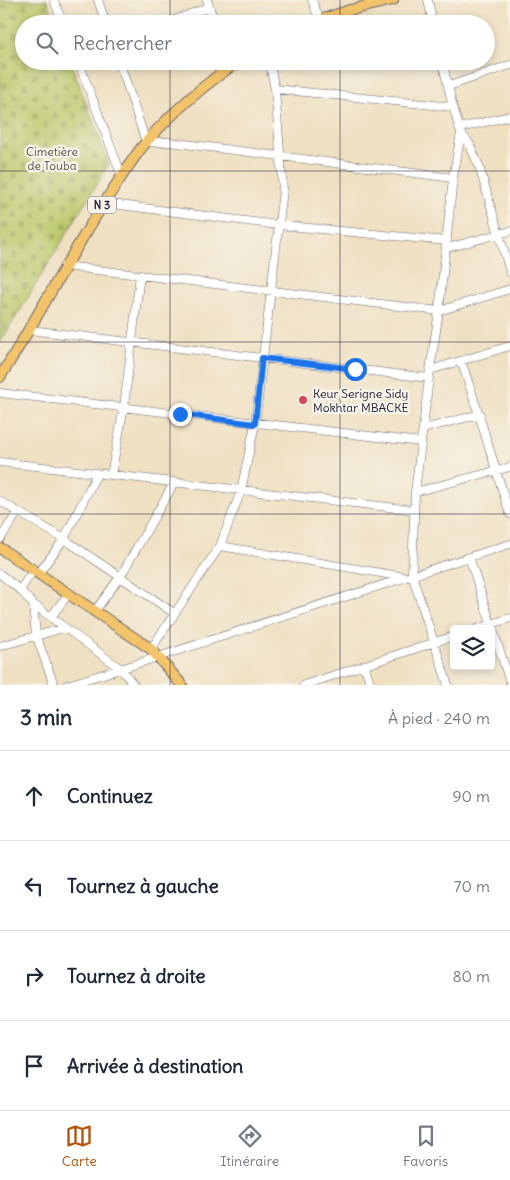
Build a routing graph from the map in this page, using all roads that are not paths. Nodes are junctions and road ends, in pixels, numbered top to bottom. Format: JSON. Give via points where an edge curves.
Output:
{"nodes":[{"id":1,"x":54,"y":0,"type":"edge"},
{"id":2,"x":98,"y":0,"type":"edge"},
{"id":3,"x":312,"y":0,"type":"edge"},
{"id":4,"x":394,"y":0,"type":"edge"},
{"id":5,"x":428,"y":0,"type":"edge"},
{"id":6,"x":208,"y":4,"type":"edge"},
{"id":7,"x":60,"y":15,"type":"edge"},
{"id":8,"x":103,"y":15,"type":"edge"},
{"id":9,"x":184,"y":15,"type":"edge"},
{"id":10,"x":313,"y":15,"type":"edge"},
{"id":11,"x":339,"y":15,"type":"edge"},
{"id":12,"x":432,"y":15,"type":"edge"},
{"id":13,"x":510,"y":65,"type":"edge"},
{"id":14,"x":81,"y":70,"type":"edge"},
{"id":15,"x":122,"y":70,"type":"edge"},
{"id":16,"x":224,"y":70,"type":"edge"},
{"id":17,"x":271,"y":70,"type":"edge"},
{"id":18,"x":445,"y":70,"type":"edge"},
{"id":19,"x":449,"y":86,"type":"junction"},
{"id":20,"x":275,"y":89,"type":"junction"},
{"id":21,"x":453,"y":106,"type":"junction"},
{"id":22,"x":510,"y":116,"type":"edge"},
{"id":23,"x":460,"y":131,"type":"junction"},
{"id":24,"x":146,"y":142,"type":"junction"},
{"id":25,"x":280,"y":156,"type":"junction"},
{"id":26,"x":122,"y":176,"type":"junction"},
{"id":27,"x":453,"y":178,"type":"junction"},
{"id":28,"x":104,"y":203,"type":"junction"},
{"id":29,"x":278,"y":225,"type":"junction"},
{"id":30,"x":510,"y":231,"type":"edge"},
{"id":31,"x":498,"y":235,"type":"junction"},
{"id":32,"x":447,"y":245,"type":"junction"},
{"id":33,"x":64,"y":266,"type":"junction"},
{"id":34,"x":510,"y":272,"type":"edge"},
{"id":35,"x":140,"y":275,"type":"junction"},
{"id":36,"x":510,"y":289,"type":"edge"},
{"id":37,"x":270,"y":291,"type":"junction"},
{"id":38,"x":439,"y":311,"type":"junction"},
{"id":39,"x":30,"y":330,"type":"junction"},
{"id":40,"x":132,"y":341,"type":"junction"},
{"id":41,"x":510,"y":346,"type":"edge"},
{"id":42,"x":262,"y":358,"type":"junction"},
{"id":43,"x":461,"y":360,"type":"junction"},
{"id":44,"x":1,"y":373,"type":"edge"},
{"id":45,"x":429,"y":374,"type":"junction"},
{"id":46,"x":0,"y":393,"type":"edge"},
{"id":47,"x":124,"y":408,"type":"junction"},
{"id":48,"x":480,"y":414,"type":"junction"},
{"id":49,"x":255,"y":424,"type":"junction"},
{"id":50,"x":423,"y":429,"type":"junction"},
{"id":51,"x":421,"y":442,"type":"junction"},
{"id":52,"x":0,"y":462,"type":"edge"},
{"id":53,"x":510,"y":467,"type":"edge"},
{"id":54,"x":496,"y":472,"type":"junction"},
{"id":55,"x":97,"y":474,"type":"junction"},
{"id":56,"x":111,"y":475,"type":"junction"},
{"id":57,"x":174,"y":482,"type":"junction"},
{"id":58,"x":241,"y":491,"type":"junction"},
{"id":59,"x":415,"y":492,"type":"junction"},
{"id":60,"x":0,"y":501,"type":"edge"},
{"id":61,"x":414,"y":510,"type":"junction"},
{"id":62,"x":18,"y":512,"type":"junction"},
{"id":63,"x":510,"y":514,"type":"edge"},
{"id":64,"x":0,"y":539,"type":"edge"},
{"id":65,"x":64,"y":540,"type":"junction"},
{"id":66,"x":510,"y":544,"type":"edge"},
{"id":67,"x":220,"y":546,"type":"junction"},
{"id":68,"x":3,"y":553,"type":"edge"},
{"id":69,"x":470,"y":557,"type":"junction"},
{"id":70,"x":37,"y":571,"type":"junction"},
{"id":71,"x":0,"y":574,"type":"edge"},
{"id":72,"x":409,"y":576,"type":"junction"},
{"id":73,"x":120,"y":577,"type":"junction"},
{"id":74,"x":20,"y":590,"type":"junction"},
{"id":75,"x":69,"y":593,"type":"junction"},
{"id":76,"x":33,"y":604,"type":"junction"},
{"id":77,"x":95,"y":611,"type":"junction"},
{"id":78,"x":174,"y":613,"type":"junction"},
{"id":79,"x":50,"y":617,"type":"junction"},
{"id":80,"x":510,"y":618,"type":"edge"},
{"id":81,"x":492,"y":624,"type":"junction"},
{"id":82,"x":489,"y":625,"type":"edge"},
{"id":83,"x":64,"y":628,"type":"junction"},
{"id":84,"x":36,"y":635,"type":"junction"},
{"id":85,"x":450,"y":637,"type":"edge"},
{"id":86,"x":435,"y":642,"type":"junction"},
{"id":87,"x":0,"y":646,"type":"edge"},
{"id":88,"x":155,"y":653,"type":"junction"},
{"id":89,"x":364,"y":665,"type":"junction"},
{"id":90,"x":121,"y":669,"type":"junction"},
{"id":91,"x":510,"y":682,"type":"edge"},
{"id":92,"x":54,"y":685,"type":"edge"},
{"id":93,"x":67,"y":685,"type":"edge"},
{"id":94,"x":134,"y":685,"type":"edge"},
{"id":95,"x":182,"y":685,"type":"edge"},
{"id":96,"x":304,"y":685,"type":"edge"},
{"id":97,"x":371,"y":685,"type":"edge"},
{"id":98,"x":448,"y":685,"type":"edge"}],
"edges":[{"from":1,"to":7,"type":"street"},
{"from":2,"to":8,"type":"street"},
{"from":3,"to":10,"type":"street"},
{"from":4,"to":11,"type":"main road"},
{"from":5,"to":12,"type":"street"},
{"from":6,"to":9,"type":"street"},
{"from":13,"to":19,"type":"street"},
{"from":14,"to":26,"type":"street"},
{"from":15,"to":24,"type":"street"},
{"from":16,"to":24,"type":"main road","number":"N 3"},
{"from":17,"to":20,"type":"street"},
{"from":18,"to":19,"type":"street"},
{"from":19,"to":21,"type":"street"},
{"from":20,"to":21,"type":"street"},
{"from":20,"to":25,"type":"street"},
{"from":21,"to":23,"type":"street"},
{"from":22,"to":23,"type":"street"},
{"from":23,"to":27,"type":"street"},
{"from":23,"to":31,"type":"street","via":[[476,159]]},
{"from":24,"to":25,"type":"street"},
{"from":24,"to":26,"type":"main road","number":"N 3"},
{"from":25,"to":27,"type":"street"},
{"from":25,"to":29,"type":"street","via":[[283,190]]},
{"from":26,"to":28,"type":"main road","number":"N 3"},
{"from":27,"to":32,"type":"street"},
{"from":28,"to":29,"type":"street"},
{"from":28,"to":33,"type":"main road","number":"N 3"},
{"from":29,"to":32,"type":"street"},
{"from":29,"to":37,"type":"street"},
{"from":30,"to":31,"type":"street"},
{"from":31,"to":32,"type":"street"},
{"from":31,"to":34,"type":"street"},
{"from":32,"to":38,"type":"street"},
{"from":33,"to":35,"type":"street"},
{"from":33,"to":39,"type":"main road","number":"N 3"},
{"from":35,"to":37,"type":"street"},
{"from":35,"to":40,"type":"street"},
{"from":36,"to":38,"type":"street"},
{"from":37,"to":38,"type":"street"},
{"from":37,"to":42,"type":"street"},
{"from":38,"to":45,"type":"street"},
{"from":39,"to":40,"type":"street"},
{"from":39,"to":44,"type":"main road","number":"N 3"},
{"from":40,"to":42,"type":"street"},
{"from":40,"to":47,"type":"street"},
{"from":41,"to":43,"type":"street"},
{"from":42,"to":45,"type":"street"},
{"from":42,"to":49,"type":"street"},
{"from":43,"to":45,"type":"street"},
{"from":43,"to":48,"type":"street"},
{"from":45,"to":50,"type":"street"},
{"from":46,"to":47,"type":"street"},
{"from":47,"to":49,"type":"street"},
{"from":47,"to":56,"type":"street"},
{"from":48,"to":50,"type":"street"},
{"from":48,"to":54,"type":"street"},
{"from":49,"to":51,"type":"street"},
{"from":49,"to":58,"type":"street"},
{"from":50,"to":51,"type":"street"},
{"from":51,"to":59,"type":"street"},
{"from":52,"to":55,"type":"street"},
{"from":53,"to":54,"type":"street"},
{"from":54,"to":59,"type":"street"},
{"from":54,"to":63,"type":"street"},
{"from":55,"to":56,"type":"street"},
{"from":55,"to":65,"type":"street"},
{"from":56,"to":57,"type":"street"},
{"from":57,"to":58,"type":"street"},
{"from":57,"to":73,"type":"street"},
{"from":58,"to":61,"type":"street"},
{"from":58,"to":67,"type":"street"},
{"from":59,"to":61,"type":"street"},
{"from":60,"to":62,"type":"street"},
{"from":61,"to":72,"type":"street"},
{"from":62,"to":64,"type":"street"},
{"from":62,"to":65,"type":"street"},
{"from":65,"to":70,"type":"street"},
{"from":65,"to":73,"type":"street"},
{"from":66,"to":69,"type":"street"},
{"from":67,"to":72,"type":"street"},
{"from":67,"to":78,"type":"street"},
{"from":68,"to":70,"type":"main road"},
{"from":69,"to":72,"type":"street"},
{"from":69,"to":81,"type":"street"},
{"from":70,"to":74,"type":"street"},
{"from":70,"to":75,"type":"main road"},
{"from":71,"to":74,"type":"street"},
{"from":72,"to":86,"type":"street"},
{"from":72,"to":88,"type":"street"},
{"from":73,"to":77,"type":"street"},
{"from":73,"to":78,"type":"street"},
{"from":74,"to":76,"type":"street"},
{"from":75,"to":77,"type":"main road"},
{"from":75,"to":79,"type":"street"},
{"from":76,"to":79,"type":"street"},
{"from":76,"to":84,"type":"street"},
{"from":77,"to":88,"type":"main road"},
{"from":78,"to":88,"type":"street"},
{"from":79,"to":83,"type":"street"},
{"from":80,"to":81,"type":"street"},
{"from":81,"to":82,"type":"street"},
{"from":81,"to":91,"type":"street"},
{"from":83,"to":84,"type":"street"},
{"from":83,"to":90,"type":"street"},
{"from":84,"to":87,"type":"street"},
{"from":84,"to":92,"type":"street"},
{"from":85,"to":86,"type":"street"},
{"from":86,"to":89,"type":"street"},
{"from":86,"to":98,"type":"street"},
{"from":88,"to":90,"type":"street"},
{"from":88,"to":95,"type":"main road"},
{"from":89,"to":96,"type":"street"},
{"from":89,"to":97,"type":"street"},
{"from":90,"to":93,"type":"street"},
{"from":90,"to":94,"type":"street"}]}
